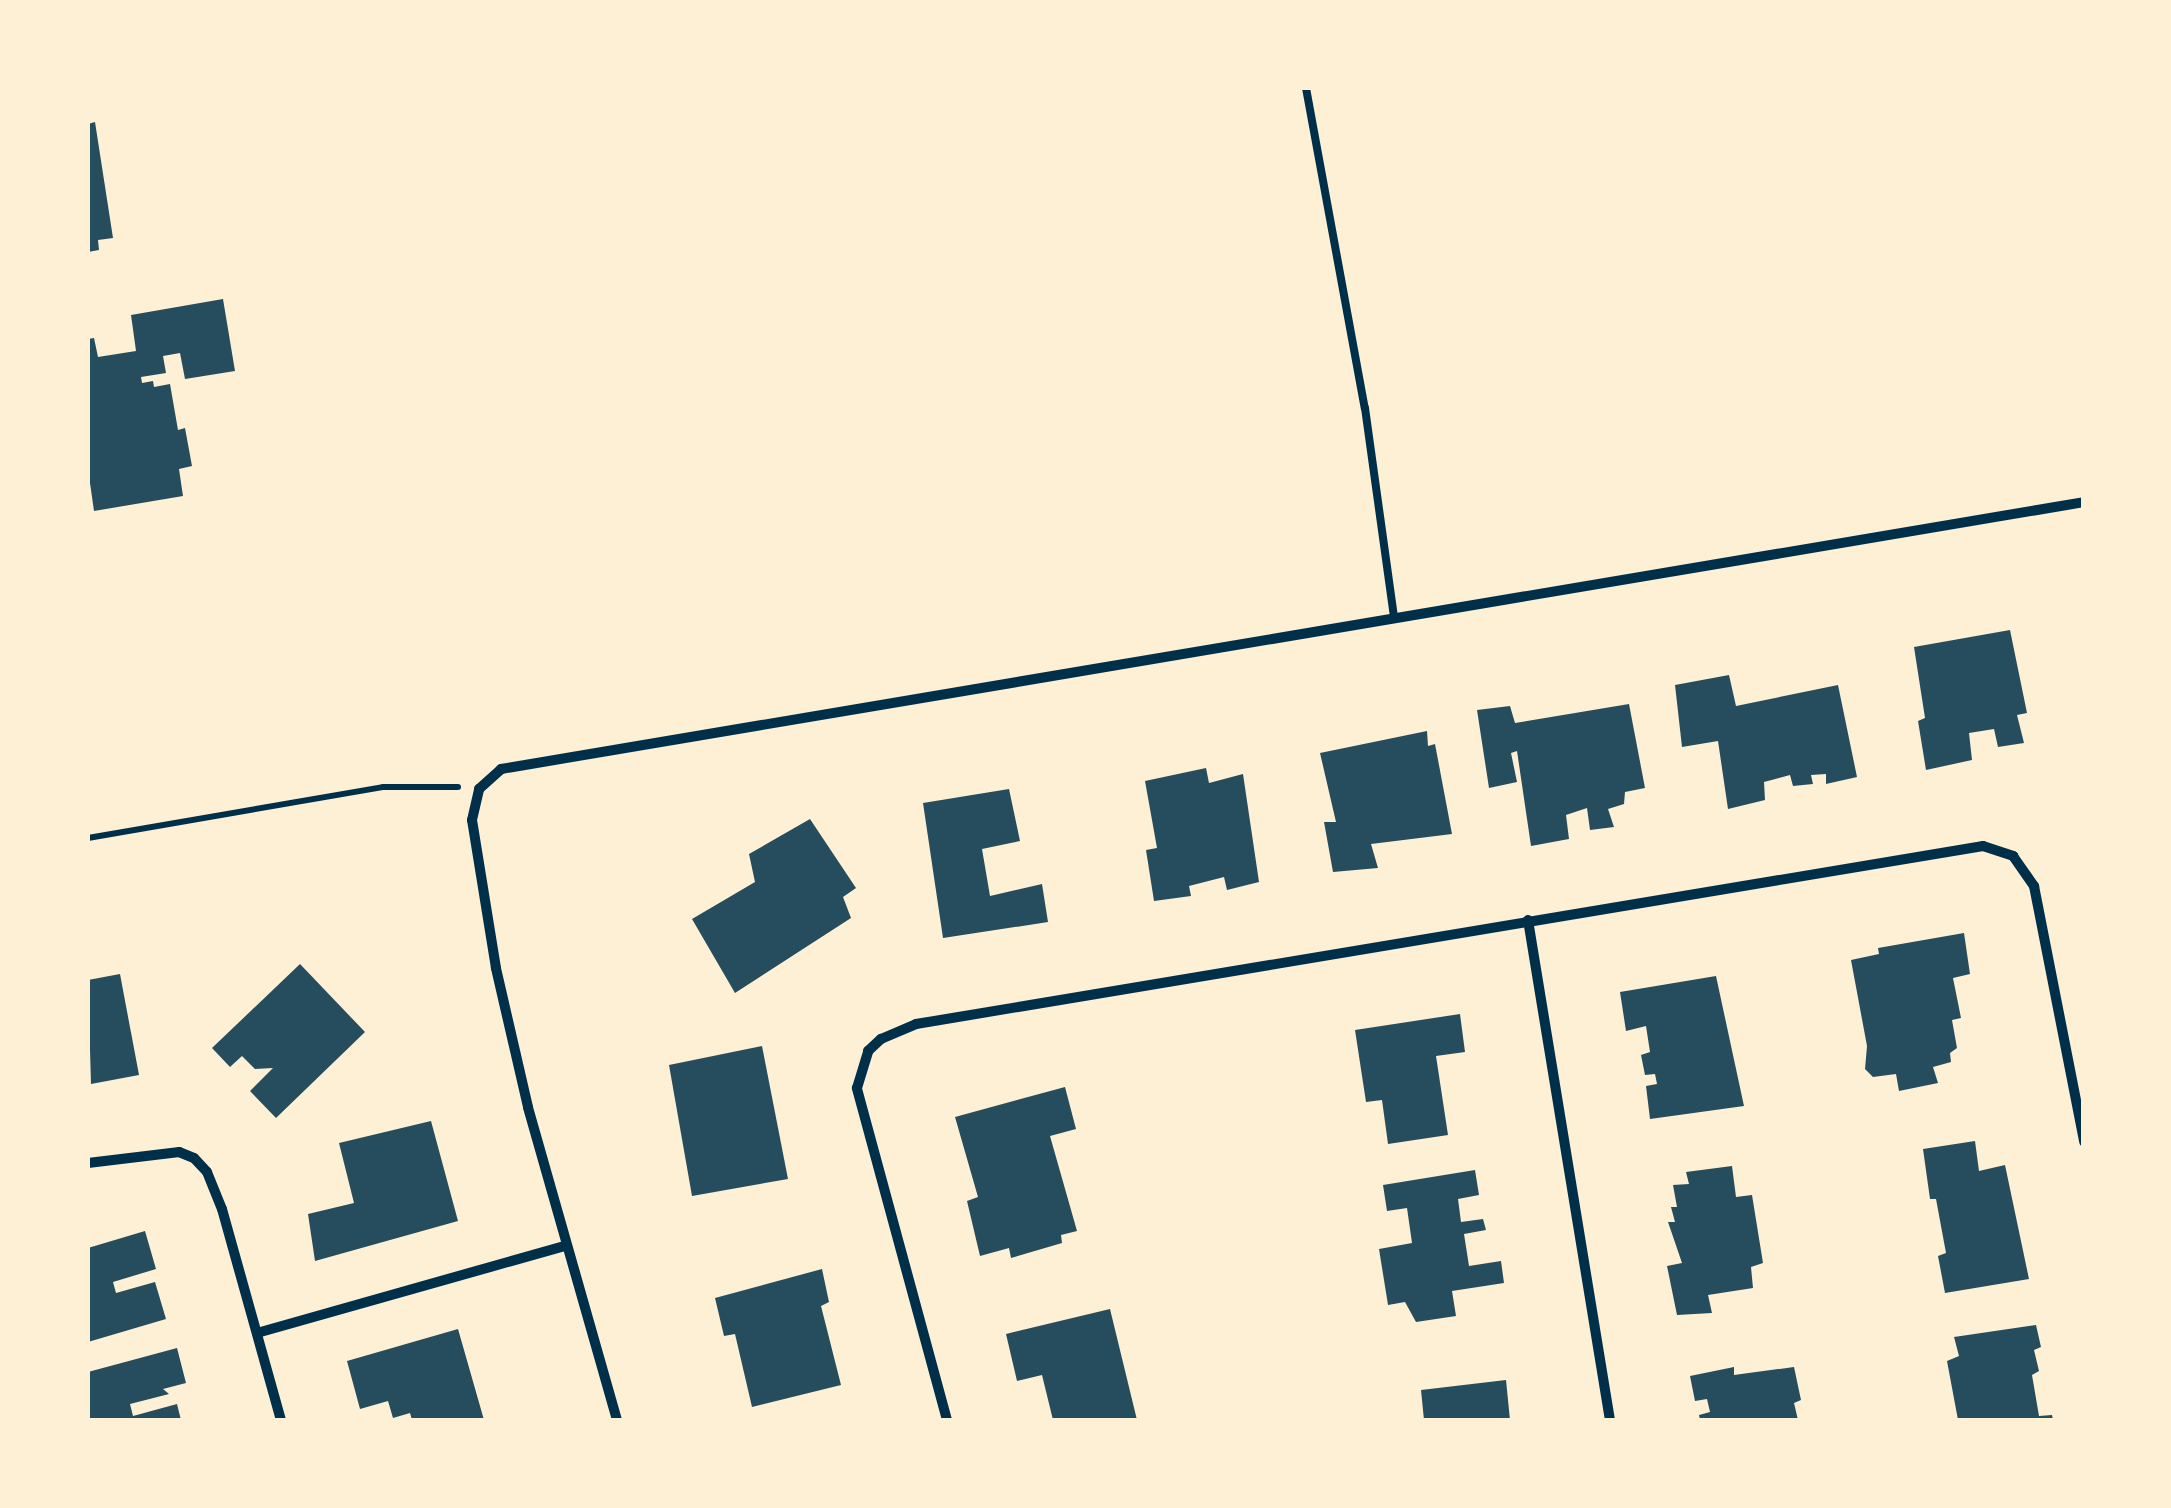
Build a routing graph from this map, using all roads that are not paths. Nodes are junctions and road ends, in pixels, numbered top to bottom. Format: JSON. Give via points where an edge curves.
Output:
{"nodes":[{"id":1,"x":1306,"y":88,"type":"edge"},
{"id":2,"x":2084,"y":502,"type":"edge"},
{"id":3,"x":1394,"y":616,"type":"junction"},
{"id":4,"x":1528,"y":920,"type":"junction"},
{"id":5,"x":2084,"y":1142,"type":"edge"},
{"id":6,"x":88,"y":1163,"type":"edge"},
{"id":7,"x":567,"y":1245,"type":"junction"},
{"id":8,"x":257,"y":1333,"type":"junction"},
{"id":9,"x":947,"y":1419,"type":"edge"},
{"id":10,"x":281,"y":1420,"type":"edge"},
{"id":11,"x":617,"y":1420,"type":"edge"},
{"id":12,"x":933,"y":1420,"type":"edge"},
{"id":13,"x":1610,"y":1420,"type":"edge"}],
"edges":[{"from":1,"to":3,"type":"lane","via":[[1365,408]]},
{"from":2,"to":3,"type":"street"},
{"from":3,"to":7,"type":"street","via":[[501,769],[479,789],[473,835],[519,1073]]},
{"from":4,"to":5,"type":"street","via":[[1968,847],[2000,850],[2025,870],[2039,904]]},
{"from":4,"to":9,"type":"street","via":[[916,1024],[881,1039],[859,1070],[859,1106]]},
{"from":4,"to":13,"type":"street"},
{"from":6,"to":8,"type":"street","via":[[162,1152],[194,1158],[222,1210]]},
{"from":7,"to":8,"type":"street"},
{"from":7,"to":11,"type":"street"},
{"from":8,"to":10,"type":"street"},
{"from":9,"to":12,"type":"street"}]}
